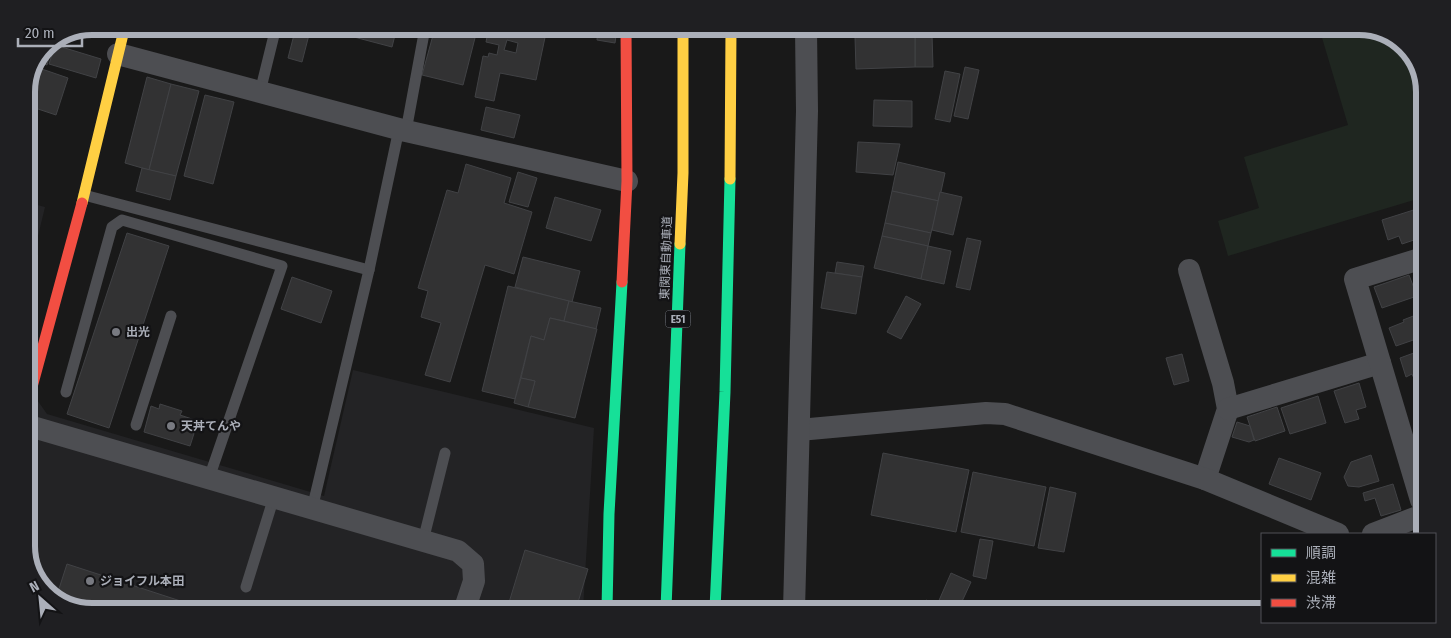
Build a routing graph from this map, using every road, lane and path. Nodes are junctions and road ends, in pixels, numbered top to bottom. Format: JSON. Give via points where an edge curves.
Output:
{"nodes":[{"id":1,"x":123,"y":35,"type":"edge"},
{"id":2,"x":274,"y":35,"type":"edge"},
{"id":3,"x":423,"y":35,"type":"edge"},
{"id":4,"x":626,"y":35,"type":"edge"},
{"id":5,"x":683,"y":35,"type":"edge"},
{"id":6,"x":731,"y":35,"type":"edge"},
{"id":7,"x":806,"y":35,"type":"edge"},
{"id":8,"x":118,"y":54,"type":"junction"},
{"id":9,"x":260,"y":92,"type":"junction"},
{"id":10,"x":402,"y":130,"type":"junction"},
{"id":11,"x":627,"y":181,"type":"junction"},
{"id":12,"x":84,"y":195,"type":"junction"},
{"id":13,"x":1416,"y":260,"type":"edge"},
{"id":14,"x":369,"y":270,"type":"junction"},
{"id":15,"x":1189,"y":270,"type":"dead end"},
{"id":16,"x":171,"y":316,"type":"dead end"},
{"id":17,"x":1380,"y":363,"type":"junction"},
{"id":18,"x":35,"y":376,"type":"edge"},
{"id":19,"x":66,"y":392,"type":"dead end"},
{"id":20,"x":1228,"y":409,"type":"junction"},
{"id":21,"x":136,"y":425,"type":"dead end"},
{"id":22,"x":35,"y":428,"type":"edge"},
{"id":23,"x":799,"y":430,"type":"junction"},
{"id":24,"x":445,"y":453,"type":"dead end"},
{"id":25,"x":209,"y":478,"type":"junction"},
{"id":26,"x":1205,"y":479,"type":"junction"},
{"id":27,"x":1416,"y":486,"type":"edge"},
{"id":28,"x":274,"y":497,"type":"junction"},
{"id":29,"x":312,"y":509,"type":"junction"},
{"id":30,"x":1416,"y":518,"type":"edge"},
{"id":31,"x":720,"y":528,"type":"junction"},
{"id":32,"x":1336,"y":533,"type":"edge"},
{"id":33,"x":1376,"y":533,"type":"edge"},
{"id":34,"x":423,"y":541,"type":"junction"},
{"id":35,"x":727,"y":582,"type":"dead end"},
{"id":36,"x":246,"y":587,"type":"dead end"},
{"id":37,"x":467,"y":603,"type":"edge"},
{"id":38,"x":607,"y":603,"type":"edge"},
{"id":39,"x":666,"y":603,"type":"edge"},
{"id":40,"x":715,"y":603,"type":"edge"},
{"id":41,"x":794,"y":603,"type":"edge"}],
"edges":[{"from":1,"to":8,"type":"main road"},
{"from":2,"to":9,"type":"lane"},
{"from":3,"to":10,"type":"lane"},
{"from":4,"to":11,"type":"main road"},
{"from":5,"to":39,"type":"main road","name":"東関東自動車道","number":"E51","via":[[683,173]]},
{"from":6,"to":31,"type":"main road"},
{"from":7,"to":23,"type":"street"},
{"from":8,"to":9,"type":"street"},
{"from":8,"to":12,"type":"main road"},
{"from":9,"to":10,"type":"street"},
{"from":10,"to":11,"type":"street"},
{"from":10,"to":14,"type":"lane"},
{"from":11,"to":38,"type":"main road"},
{"from":12,"to":14,"type":"lane"},
{"from":12,"to":18,"type":"main road"},
{"from":13,"to":17,"type":"street","via":[[1355,279]]},
{"from":14,"to":29,"type":"lane"},
{"from":15,"to":20,"type":"street"},
{"from":16,"to":21,"type":"lane"},
{"from":17,"to":20,"type":"street"},
{"from":17,"to":27,"type":"street"},
{"from":19,"to":25,"type":"lane","via":[[112,227],[122,220],[282,266]]},
{"from":20,"to":26,"type":"street"},
{"from":22,"to":25,"type":"street"},
{"from":23,"to":26,"type":"street","via":[[1005,414]]},
{"from":23,"to":41,"type":"street"},
{"from":24,"to":34,"type":"lane"},
{"from":25,"to":28,"type":"street"},
{"from":26,"to":32,"type":"street"},
{"from":28,"to":29,"type":"street"},
{"from":28,"to":36,"type":"lane"},
{"from":29,"to":34,"type":"street"},
{"from":30,"to":33,"type":"street"},
{"from":31,"to":35,"type":"main road"},
{"from":31,"to":40,"type":"main road"},
{"from":34,"to":37,"type":"street","via":[[458,551],[473,564],[474,581]]}]}
